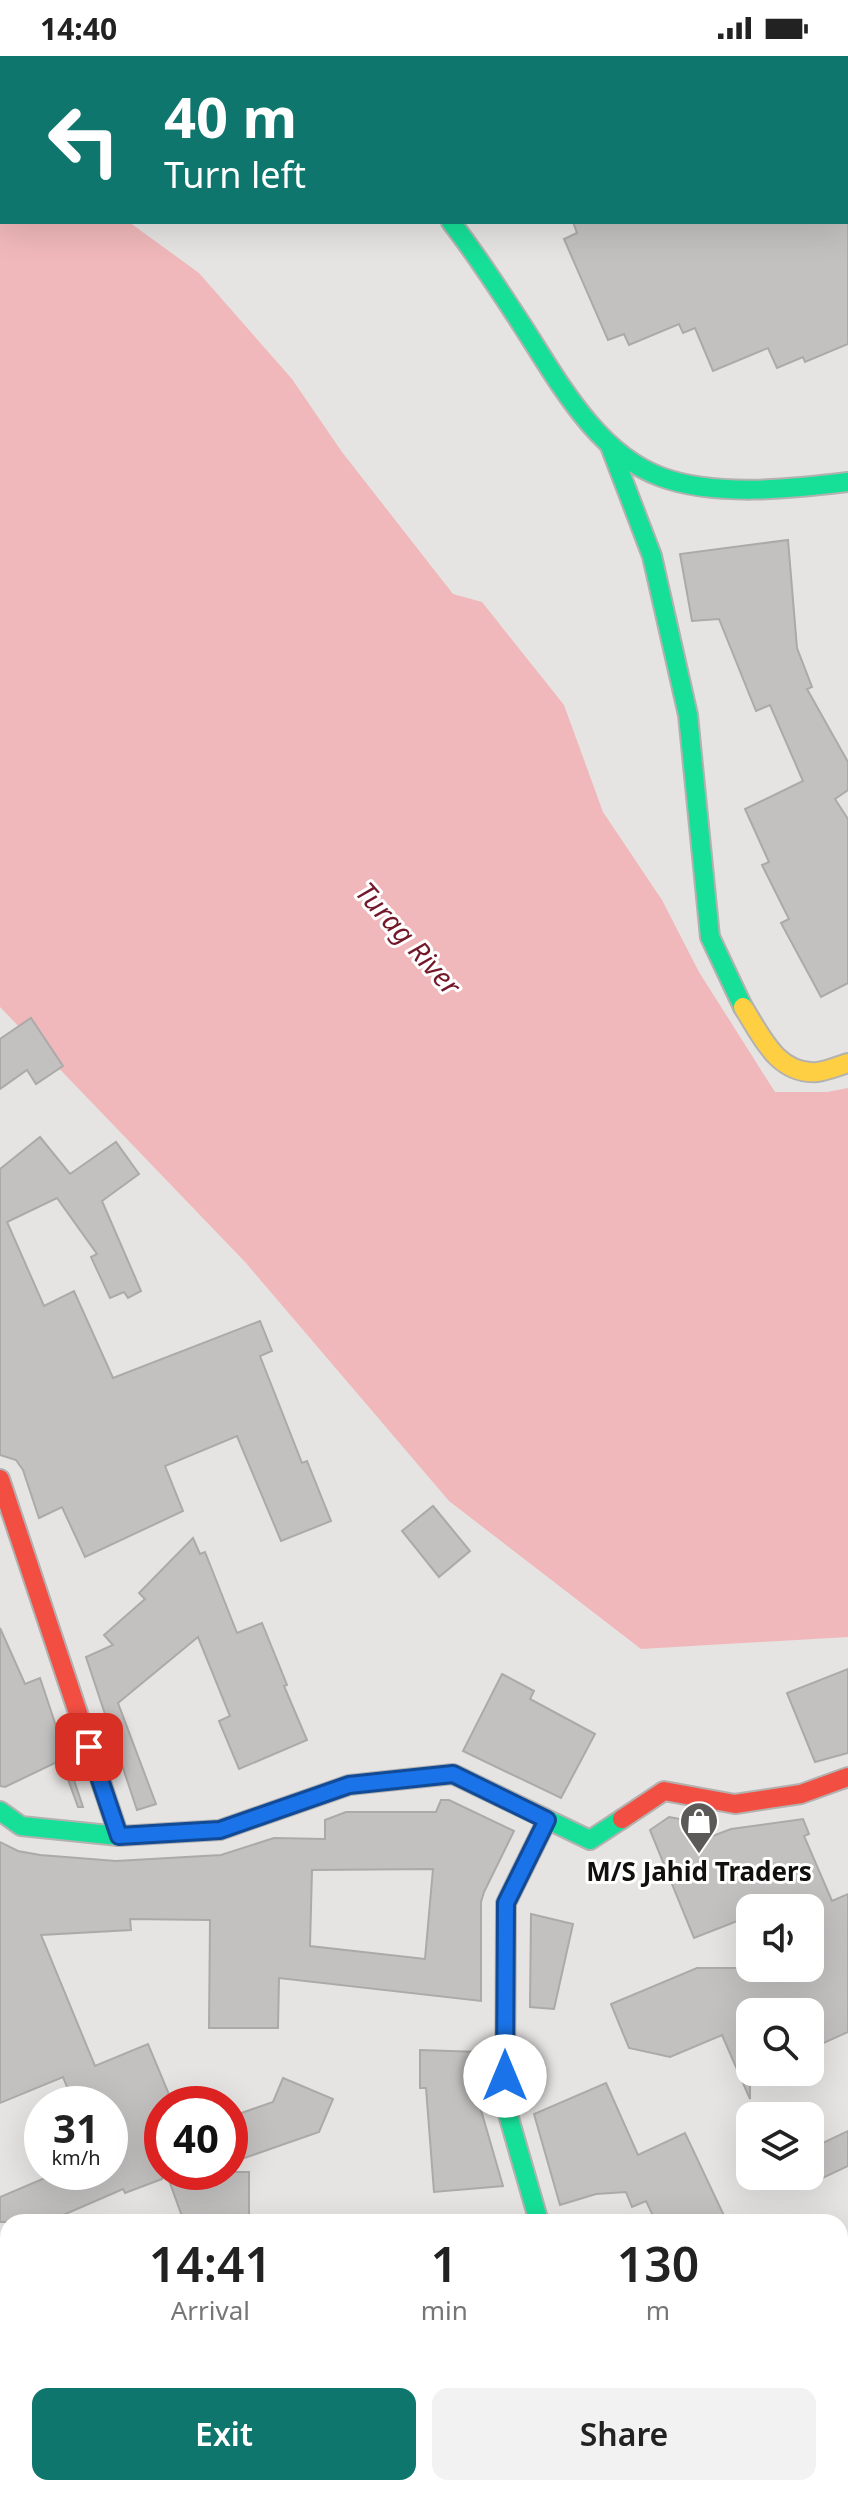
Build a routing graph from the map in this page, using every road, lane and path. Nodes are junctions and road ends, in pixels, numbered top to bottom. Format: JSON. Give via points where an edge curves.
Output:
{"nodes":[{"id":1,"x":452,"y":224,"type":"edge"},
{"id":2,"x":610,"y":446,"type":"junction"},
{"id":3,"x":848,"y":482,"type":"edge"},
{"id":4,"x":848,"y":1063,"type":"edge"},
{"id":5,"x":0,"y":1479,"type":"edge"},
{"id":6,"x":848,"y":1777,"type":"edge"},
{"id":7,"x":0,"y":1811,"type":"edge"},
{"id":8,"x":547,"y":1820,"type":"junction"},
{"id":9,"x":119,"y":1836,"type":"junction"},
{"id":10,"x":537,"y":2214,"type":"edge"}],
"edges":[{"from":1,"to":2,"type":"main road"},
{"from":2,"to":3,"type":"main road","via":[[645,472],[682,483],[760,488]]},
{"from":2,"to":4,"type":"main road","via":[[652,556],[688,715],[710,937],[735,994],[776,1059],[815,1072]]},
{"from":5,"to":9,"type":"main road"},
{"from":6,"to":8,"type":"main road","via":[[801,1794],[735,1804],[664,1791],[590,1840]]},
{"from":7,"to":9,"type":"main road","via":[[21,1826]]},
{"from":8,"to":9,"type":"main road","via":[[453,1774],[349,1785],[220,1830]]},
{"from":8,"to":10,"type":"main road","via":[[506,1903],[505,2104]]}]}
